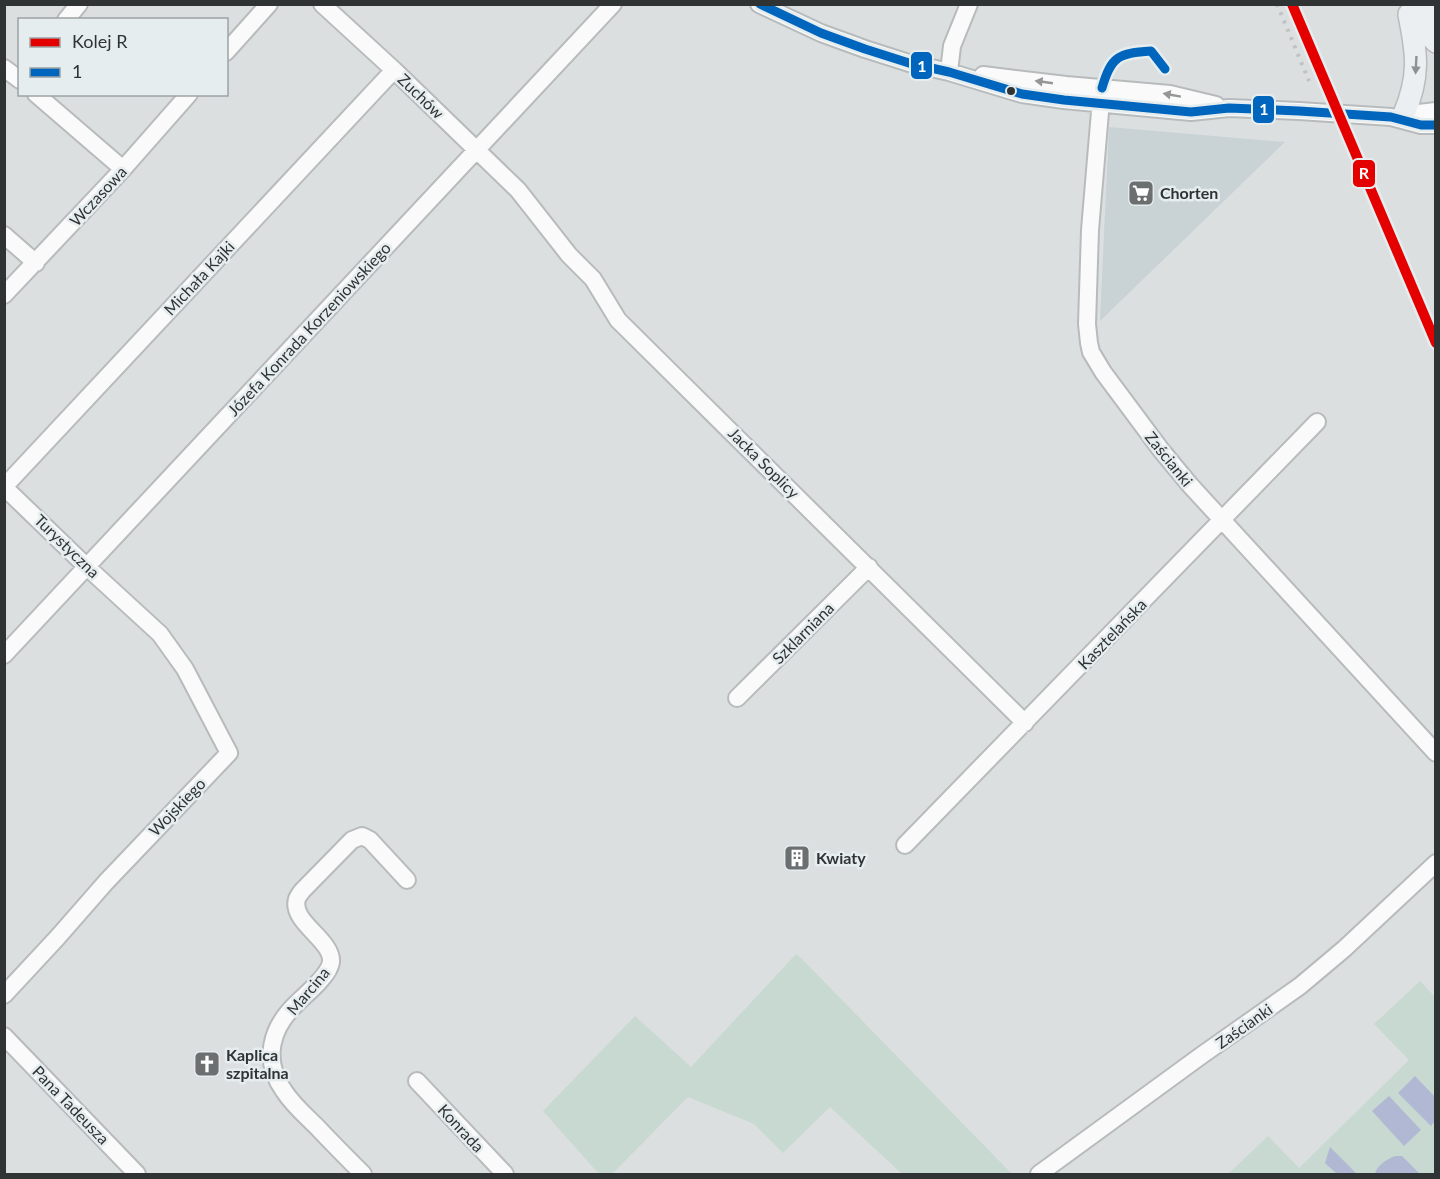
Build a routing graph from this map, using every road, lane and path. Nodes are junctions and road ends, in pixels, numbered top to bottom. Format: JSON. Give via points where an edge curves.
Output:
{"nodes":[{"id":1,"x":80,"y":4,"type":"edge"},
{"id":2,"x":268,"y":4,"type":"edge"},
{"id":3,"x":322,"y":4,"type":"edge"},
{"id":4,"x":614,"y":4,"type":"edge"},
{"id":5,"x":759,"y":4,"type":"edge"},
{"id":6,"x":969,"y":4,"type":"edge"},
{"id":7,"x":1410,"y":8,"type":"edge"},
{"id":8,"x":68,"y":18,"type":"edge"},
{"id":9,"x":1436,"y":18,"type":"edge"},
{"id":10,"x":1436,"y":42,"type":"edge"},
{"id":11,"x":228,"y":50,"type":"edge"},
{"id":12,"x":394,"y":70,"type":"junction"},
{"id":13,"x":949,"y":72,"type":"junction"},
{"id":14,"x":38,"y":96,"type":"edge"},
{"id":15,"x":187,"y":96,"type":"edge"},
{"id":16,"x":1101,"y":96,"type":"junction"},
{"id":17,"x":1436,"y":111,"type":"edge"},
{"id":18,"x":1398,"y":116,"type":"junction"},
{"id":19,"x":1436,"y":125,"type":"edge"},
{"id":20,"x":477,"y":149,"type":"junction"},
{"id":21,"x":123,"y":169,"type":"junction"},
{"id":22,"x":518,"y":190,"type":"joint"},
{"id":23,"x":4,"y":235,"type":"edge"},
{"id":24,"x":36,"y":263,"type":"junction"},
{"id":25,"x":4,"y":296,"type":"edge"},
{"id":26,"x":1317,"y":422,"type":"dead end"},
{"id":27,"x":5,"y":487,"type":"edge"},
{"id":28,"x":1222,"y":521,"type":"junction"},
{"id":29,"x":87,"y":567,"type":"junction"},
{"id":30,"x":869,"y":567,"type":"junction"},
{"id":31,"x":130,"y":605,"type":"joint"},
{"id":32,"x":4,"y":655,"type":"edge"},
{"id":33,"x":738,"y":698,"type":"dead end"},
{"id":34,"x":1025,"y":723,"type":"junction"},
{"id":35,"x":1436,"y":753,"type":"edge"},
{"id":36,"x":905,"y":845,"type":"dead end"},
{"id":37,"x":1436,"y":863,"type":"edge"},
{"id":38,"x":407,"y":880,"type":"dead end"},
{"id":39,"x":4,"y":995,"type":"edge"},
{"id":40,"x":4,"y":1036,"type":"edge"},
{"id":41,"x":417,"y":1080,"type":"dead end"},
{"id":42,"x":137,"y":1174,"type":"edge"},
{"id":43,"x":363,"y":1174,"type":"edge"},
{"id":44,"x":505,"y":1174,"type":"edge"},
{"id":45,"x":1039,"y":1174,"type":"edge"}],
"edges":[{"from":1,"to":8,"type":"street"},
{"from":2,"to":11,"type":"street"},
{"from":3,"to":12,"type":"street","name":"Zuchów"},
{"from":4,"to":20,"type":"street","name":"Józefa Konrada Korzeniowskiego"},
{"from":5,"to":13,"type":"street","via":[[865,49]]},
{"from":6,"to":13,"type":"street","via":[[952,46]]},
{"from":7,"to":9,"type":"main road"},
{"from":7,"to":10,"type":"main road"},
{"from":7,"to":18,"type":"main road","one_way":true,"via":[[1416,57],[1413,90]]},
{"from":12,"to":20,"type":"street","name":"Zuchów"},
{"from":12,"to":27,"type":"street","name":"Michała Kajki"},
{"from":13,"to":16,"type":"street"},
{"from":14,"to":21,"type":"street"},
{"from":15,"to":21,"type":"street","name":"Wczasowa"},
{"from":16,"to":18,"type":"street","via":[[1170,94],[1229,108]]},
{"from":16,"to":28,"type":"street","name":"Zaścianki","via":[[1090,242],[1087,324],[1091,352],[1161,450]]},
{"from":17,"to":18,"type":"street"},
{"from":18,"to":19,"type":"street"},
{"from":20,"to":22,"type":"street","name":"Zuchów"},
{"from":20,"to":29,"type":"street","name":"Józefa Konrada Korzeniowskiego"},
{"from":21,"to":24,"type":"street","name":"Wczasowa"},
{"from":22,"to":30,"type":"street","name":"Jacka Soplicy","via":[[593,279],[618,320]]},
{"from":23,"to":24,"type":"street"},
{"from":24,"to":25,"type":"street","name":"Wczasowa"},
{"from":26,"to":28,"type":"street","name":"Kasztelańska"},
{"from":27,"to":29,"type":"street","name":"Turystyczna"},
{"from":28,"to":34,"type":"street","name":"Kasztelańska"},
{"from":28,"to":35,"type":"street","name":"Zaścianki"},
{"from":29,"to":31,"type":"street","name":"Turystyczna"},
{"from":29,"to":32,"type":"street","name":"Józefa Konrada Korzeniowskiego"},
{"from":30,"to":33,"type":"street","name":"Szklarniana"},
{"from":30,"to":34,"type":"street","name":"Jacka Soplicy"},
{"from":31,"to":39,"type":"street","name":"Wojskiego","via":[[174,652],[229,753]]},
{"from":34,"to":36,"type":"street","name":"Kasztelańska"},
{"from":37,"to":45,"type":"street","name":"Zaścianki","via":[[1300,986]]},
{"from":38,"to":43,"type":"street","name":"Marcina","via":[[362,836],[352,840],[302,891],[297,908],[326,947],[331,964],[327,973],[291,1008],[270,1049],[274,1071],[292,1102]]},
{"from":40,"to":42,"type":"street","name":"Pana Tadeusza"},
{"from":41,"to":44,"type":"street","name":"Konrada"}]}
